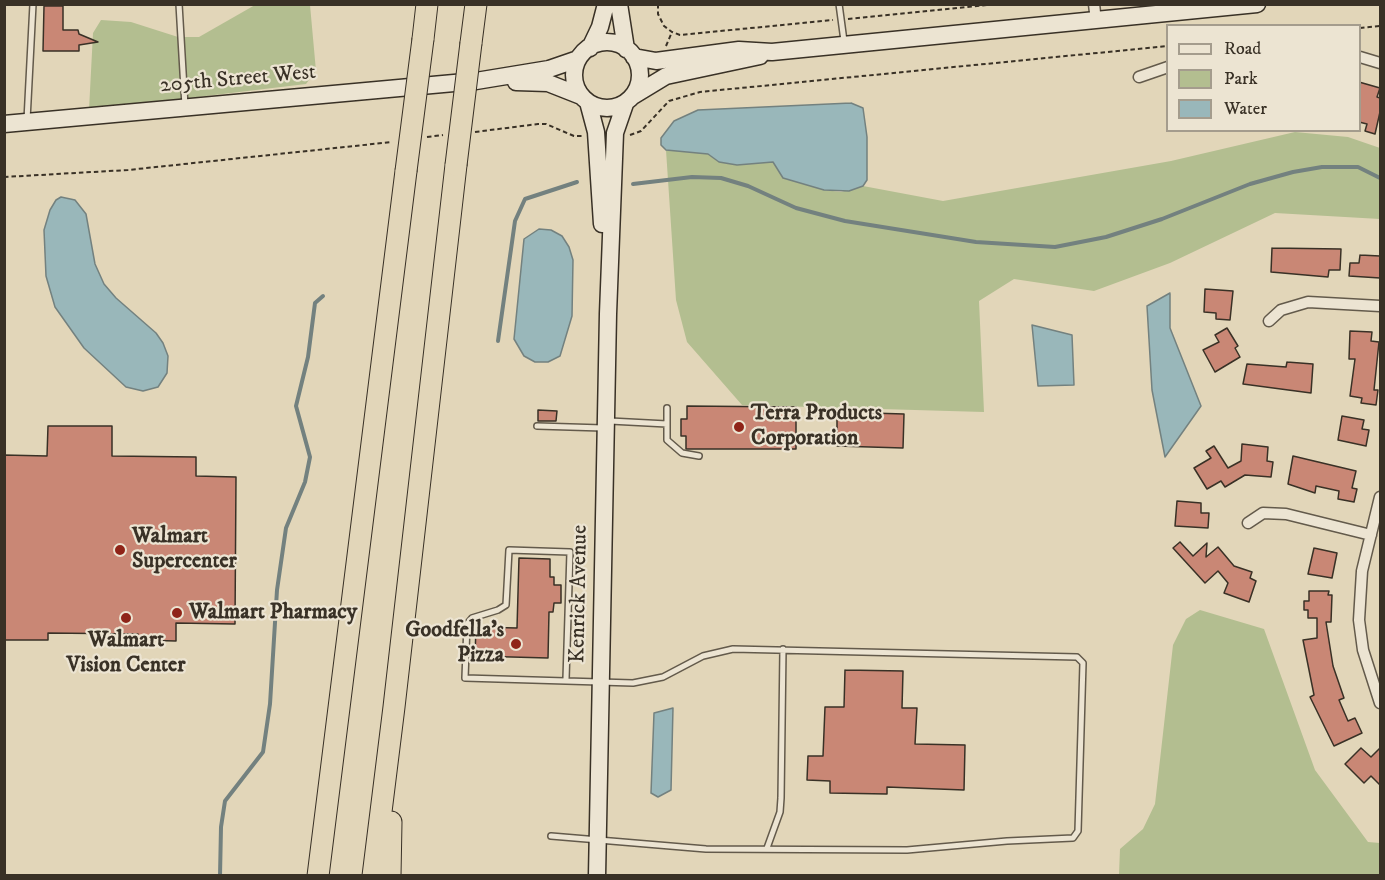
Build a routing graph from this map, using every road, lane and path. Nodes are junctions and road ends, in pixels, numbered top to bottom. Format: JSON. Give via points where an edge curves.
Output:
{"nodes":[{"id":1,"x":33,"y":4,"type":"edge"},
{"id":2,"x":179,"y":4,"type":"edge"},
{"id":3,"x":427,"y":4,"type":"edge"},
{"id":4,"x":476,"y":4,"type":"edge"},
{"id":5,"x":606,"y":4,"type":"edge"},
{"id":6,"x":619,"y":4,"type":"edge"},
{"id":7,"x":658,"y":4,"type":"edge"},
{"id":8,"x":839,"y":4,"type":"edge"},
{"id":9,"x":997,"y":4,"type":"edge"},
{"id":10,"x":1257,"y":4,"type":"edge"},
{"id":11,"x":1095,"y":13,"type":"edge"},
{"id":12,"x":841,"y":20,"type":"junction"},
{"id":13,"x":1380,"y":26,"type":"edge"},
{"id":14,"x":1361,"y":28,"type":"edge"},
{"id":15,"x":845,"y":45,"type":"junction"},
{"id":16,"x":772,"y":52,"type":"junction"},
{"id":17,"x":584,"y":53,"type":"junction"},
{"id":18,"x":630,"y":53,"type":"junction"},
{"id":19,"x":1361,"y":58,"type":"edge"},
{"id":20,"x":1380,"y":63,"type":"edge"},
{"id":21,"x":1166,"y":67,"type":"edge"},
{"id":22,"x":1139,"y":76,"type":"dead end"},
{"id":23,"x":476,"y":81,"type":"junction"},
{"id":24,"x":584,"y":99,"type":"junction"},
{"id":25,"x":629,"y":100,"type":"junction"},
{"id":26,"x":185,"y":107,"type":"junction"},
{"id":27,"x":27,"y":122,"type":"junction"},
{"id":28,"x":4,"y":124,"type":"edge"},
{"id":29,"x":1380,"y":306,"type":"edge"},
{"id":30,"x":608,"y":314,"type":"junction"},
{"id":31,"x":1269,"y":321,"type":"dead end"},
{"id":32,"x":667,"y":408,"type":"dead end"},
{"id":33,"x":605,"y":424,"type":"junction"},
{"id":34,"x":667,"y":424,"type":"junction"},
{"id":35,"x":537,"y":426,"type":"dead end"},
{"id":36,"x":699,"y":456,"type":"dead end"},
{"id":37,"x":1380,"y":497,"type":"edge"},
{"id":38,"x":1248,"y":523,"type":"dead end"},
{"id":39,"x":1371,"y":535,"type":"junction"},
{"id":40,"x":783,"y":649,"type":"junction"},
{"id":41,"x":566,"y":680,"type":"junction"},
{"id":42,"x":601,"y":680,"type":"junction"},
{"id":43,"x":1380,"y":704,"type":"edge"},
{"id":44,"x":394,"y":708,"type":"junction"},
{"id":45,"x":551,"y":836,"type":"dead end"},
{"id":46,"x":597,"y":841,"type":"junction"},
{"id":47,"x":767,"y":848,"type":"junction"},
{"id":48,"x":318,"y":876,"type":"edge"},
{"id":49,"x":372,"y":876,"type":"edge"},
{"id":50,"x":390,"y":876,"type":"edge"},
{"id":51,"x":597,"y":876,"type":"edge"}],
"edges":[{"from":1,"to":27,"type":"lane"},
{"from":2,"to":26,"type":"lane"},
{"from":3,"to":48,"type":"highway","bridge":true},
{"from":4,"to":44,"type":"highway","bridge":true},
{"from":5,"to":17,"type":"street","via":[[600,27]]},
{"from":6,"to":18,"type":"street"},
{"from":7,"to":12,"type":"path","via":[[664,26],[681,35]]},
{"from":8,"to":12,"type":"lane"},
{"from":9,"to":12,"type":"path"},
{"from":10,"to":11,"type":"street"},
{"from":11,"to":15,"type":"street"},
{"from":12,"to":15,"type":"lane"},
{"from":13,"to":14,"type":"path"},
{"from":15,"to":16,"type":"street"},
{"from":16,"to":18,"type":"street","via":[[739,50],[656,61]]},
{"from":16,"to":25,"type":"street","via":[[742,62],[666,76]]},
{"from":17,"to":18,"type":"street","via":[[603,43],[613,43]]},
{"from":17,"to":23,"type":"street","name":"205th Street West","via":[[549,69]]},
{"from":17,"to":24,"type":"street","via":[[574,78]]},
{"from":18,"to":25,"type":"street","via":[[640,70],[640,79]]},
{"from":19,"to":20,"type":"street"},
{"from":21,"to":22,"type":"street"},
{"from":23,"to":24,"type":"street","name":"205th Street West","via":[[548,83]]},
{"from":23,"to":26,"type":"street","name":"205th Street West"},
{"from":24,"to":25,"type":"street","via":[[606,108]]},
{"from":24,"to":30,"type":"street","name":"Kenrick Avenue","via":[[596,132]]},
{"from":25,"to":30,"type":"street","name":"Kenrick Avenue","via":[[615,133]]},
{"from":26,"to":27,"type":"street","name":"205th Street West"},
{"from":27,"to":28,"type":"street","name":"205th Street West"},
{"from":29,"to":31,"type":"street","via":[[1308,302],[1281,310]]},
{"from":30,"to":33,"type":"street","name":"Kenrick Avenue"},
{"from":32,"to":34,"type":"lane"},
{"from":33,"to":34,"type":"lane"},
{"from":33,"to":35,"type":"lane"},
{"from":33,"to":42,"type":"street","name":"Kenrick Avenue"},
{"from":34,"to":36,"type":"lane","via":[[667,440],[672,446],[682,453]]},
{"from":37,"to":39,"type":"street"},
{"from":38,"to":39,"type":"street","via":[[1263,513],[1286,514]]},
{"from":39,"to":43,"type":"street","via":[[1362,571],[1359,620],[1363,650]]},
{"from":40,"to":42,"type":"lane","via":[[732,649],[703,656],[663,677],[633,683]]},
{"from":40,"to":47,"type":"lane","via":[[780,812]]},
{"from":40,"to":47,"type":"lane","via":[[1077,657],[1083,663],[1078,831],[1073,838],[907,850]]},
{"from":41,"to":41,"type":"lane","via":[[465,678],[467,624],[471,618],[506,604],[509,550],[570,552]]},
{"from":41,"to":42,"type":"lane"},
{"from":42,"to":46,"type":"street","name":"Kenrick Avenue"},
{"from":44,"to":49,"type":"highway"},
{"from":44,"to":50,"type":"highway"},
{"from":45,"to":46,"type":"lane"},
{"from":46,"to":47,"type":"lane","via":[[706,849]]},
{"from":46,"to":51,"type":"street","name":"Kenrick Avenue"}]}
